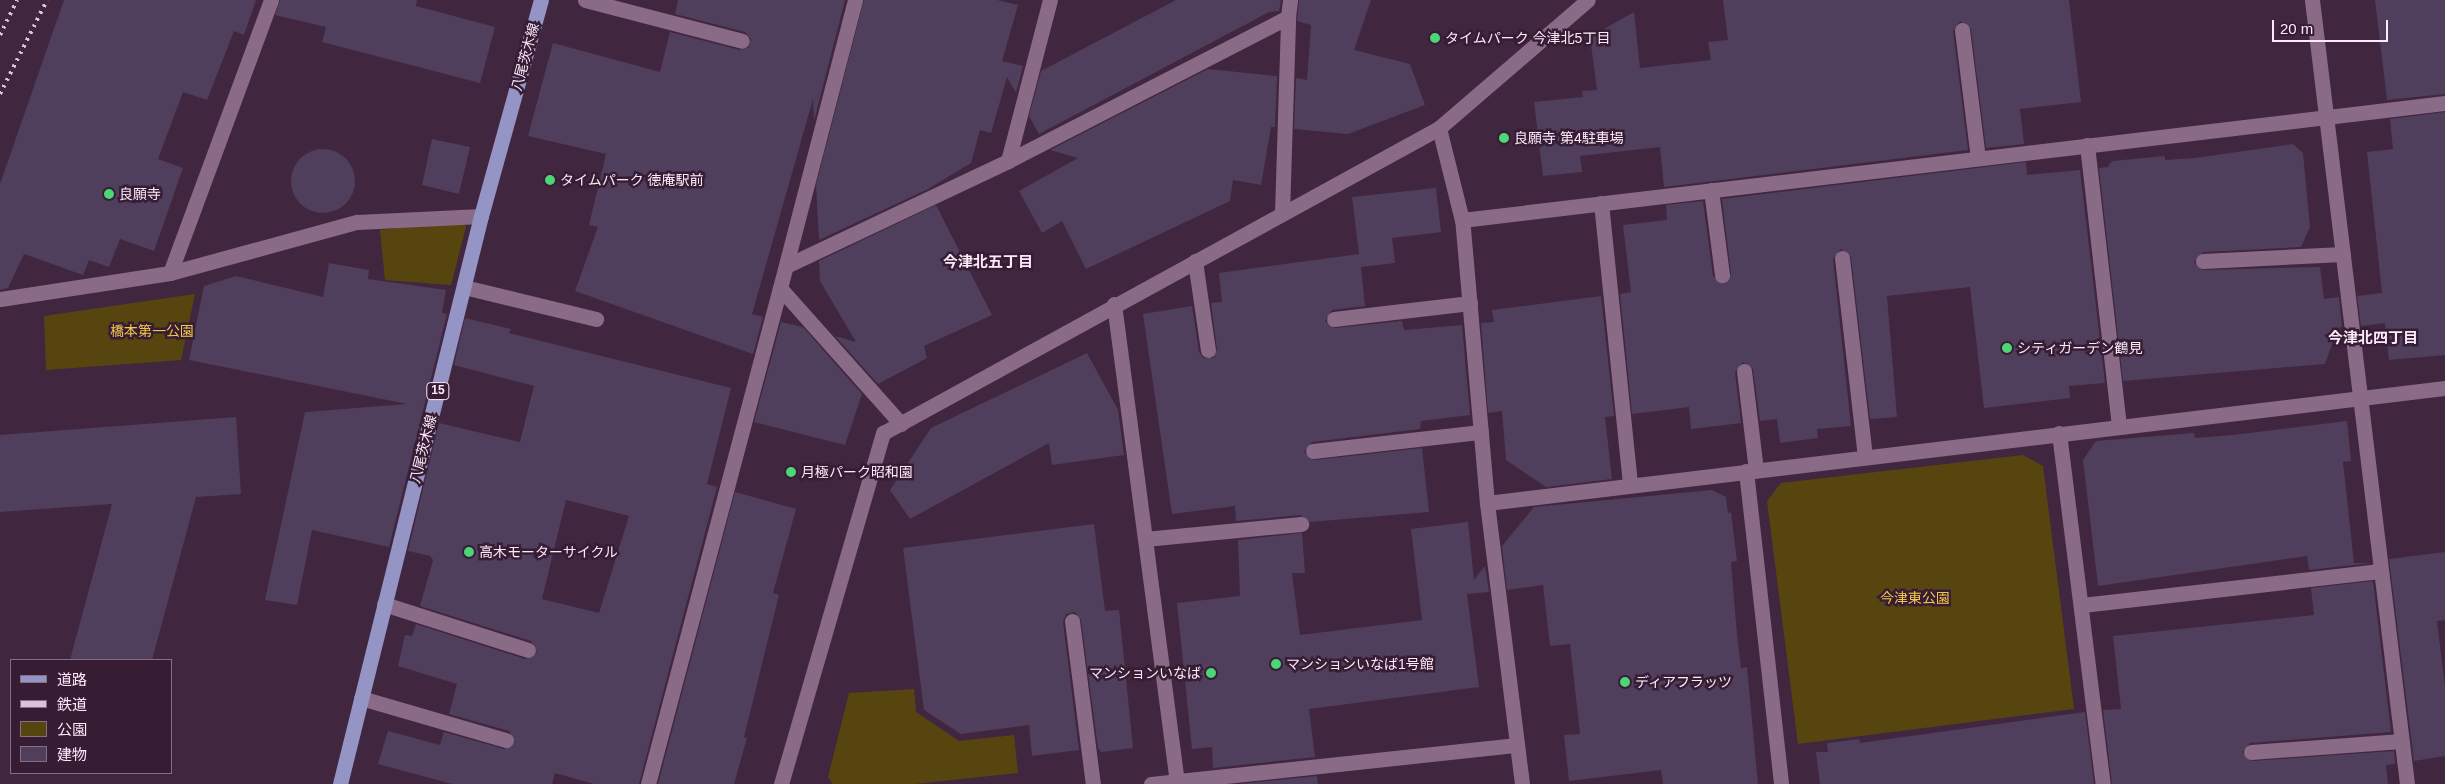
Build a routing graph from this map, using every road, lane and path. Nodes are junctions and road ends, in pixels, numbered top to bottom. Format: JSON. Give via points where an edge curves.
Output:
{"nodes":[{"id":1,"x":271,"y":0,"type":"edge"},
{"id":2,"x":541,"y":0,"type":"edge"},
{"id":3,"x":585,"y":0,"type":"edge"},
{"id":4,"x":855,"y":0,"type":"edge"},
{"id":5,"x":1050,"y":0,"type":"edge"},
{"id":6,"x":1290,"y":0,"type":"edge"},
{"id":7,"x":1588,"y":0,"type":"edge"},
{"id":8,"x":2312,"y":0,"type":"edge"},
{"id":9,"x":1288,"y":18,"type":"junction"},
{"id":10,"x":1962,"y":30,"type":"dead end"},
{"id":11,"x":742,"y":41,"type":"dead end"},
{"id":12,"x":2445,"y":103,"type":"edge"},
{"id":13,"x":2326,"y":117,"type":"junction"},
{"id":14,"x":1439,"y":128,"type":"junction"},
{"id":15,"x":2087,"y":145,"type":"junction"},
{"id":16,"x":1978,"y":158,"type":"junction"},
{"id":17,"x":1008,"y":161,"type":"junction"},
{"id":18,"x":1711,"y":190,"type":"junction"},
{"id":19,"x":1602,"y":203,"type":"junction"},
{"id":20,"x":1282,"y":214,"type":"junction"},
{"id":21,"x":481,"y":216,"type":"junction"},
{"id":22,"x":1462,"y":220,"type":"junction"},
{"id":23,"x":2344,"y":254,"type":"junction"},
{"id":24,"x":1842,"y":258,"type":"dead end"},
{"id":25,"x":1195,"y":261,"type":"junction"},
{"id":26,"x":2203,"y":261,"type":"dead end"},
{"id":27,"x":786,"y":266,"type":"junction"},
{"id":28,"x":170,"y":273,"type":"junction"},
{"id":29,"x":1722,"y":275,"type":"dead end"},
{"id":30,"x":464,"y":287,"type":"junction"},
{"id":31,"x":780,"y":288,"type":"junction"},
{"id":32,"x":0,"y":299,"type":"edge"},
{"id":33,"x":1470,"y":303,"type":"junction"},
{"id":34,"x":1114,"y":304,"type":"junction"},
{"id":35,"x":596,"y":319,"type":"dead end"},
{"id":36,"x":1334,"y":319,"type":"dead end"},
{"id":37,"x":1208,"y":350,"type":"dead end"},
{"id":38,"x":1744,"y":371,"type":"dead end"},
{"id":39,"x":2445,"y":388,"type":"edge"},
{"id":40,"x":2360,"y":396,"type":"junction"},
{"id":41,"x":901,"y":424,"type":"junction"},
{"id":42,"x":2119,"y":425,"type":"junction"},
{"id":43,"x":1481,"y":432,"type":"junction"},
{"id":44,"x":2059,"y":432,"type":"junction"},
{"id":45,"x":1314,"y":451,"type":"dead end"},
{"id":46,"x":1865,"y":457,"type":"junction"},
{"id":47,"x":1751,"y":471,"type":"junction"},
{"id":48,"x":1630,"y":485,"type":"junction"},
{"id":49,"x":1487,"y":503,"type":"junction"},
{"id":50,"x":1301,"y":524,"type":"dead end"},
{"id":51,"x":1145,"y":539,"type":"junction"},
{"id":52,"x":2380,"y":571,"type":"junction"},
{"id":53,"x":384,"y":604,"type":"junction"},
{"id":54,"x":2082,"y":605,"type":"junction"},
{"id":55,"x":1072,"y":621,"type":"dead end"},
{"id":56,"x":528,"y":650,"type":"dead end"},
{"id":57,"x":361,"y":698,"type":"junction"},
{"id":58,"x":506,"y":740,"type":"dead end"},
{"id":59,"x":2402,"y":741,"type":"junction"},
{"id":60,"x":1517,"y":745,"type":"junction"},
{"id":61,"x":2251,"y":752,"type":"dead end"},
{"id":62,"x":1287,"y":777,"type":"edge"},
{"id":63,"x":1177,"y":783,"type":"edge"},
{"id":64,"x":340,"y":784,"type":"edge"},
{"id":65,"x":648,"y":784,"type":"edge"},
{"id":66,"x":781,"y":784,"type":"edge"},
{"id":67,"x":1093,"y":784,"type":"edge"},
{"id":68,"x":1151,"y":784,"type":"edge"},
{"id":69,"x":1522,"y":784,"type":"edge"},
{"id":70,"x":1781,"y":784,"type":"edge"},
{"id":71,"x":2103,"y":784,"type":"edge"},
{"id":72,"x":2407,"y":784,"type":"edge"}],
"edges":[{"from":1,"to":28,"type":"street"},
{"from":2,"to":21,"type":"main road","name":"八尾茨木線","number":"15"},
{"from":3,"to":11,"type":"street"},
{"from":4,"to":27,"type":"street"},
{"from":5,"to":17,"type":"street"},
{"from":6,"to":9,"type":"street"},
{"from":7,"to":14,"type":"street"},
{"from":8,"to":13,"type":"street"},
{"from":9,"to":17,"type":"street"},
{"from":9,"to":20,"type":"street"},
{"from":10,"to":16,"type":"street"},
{"from":12,"to":13,"type":"street"},
{"from":13,"to":15,"type":"street"},
{"from":13,"to":23,"type":"street"},
{"from":14,"to":20,"type":"street"},
{"from":14,"to":22,"type":"street"},
{"from":15,"to":16,"type":"street"},
{"from":15,"to":42,"type":"street"},
{"from":16,"to":18,"type":"street"},
{"from":17,"to":27,"type":"street"},
{"from":18,"to":19,"type":"street"},
{"from":18,"to":29,"type":"street"},
{"from":19,"to":22,"type":"street"},
{"from":19,"to":48,"type":"street"},
{"from":20,"to":25,"type":"street"},
{"from":21,"to":28,"type":"street","via":[[357,222]]},
{"from":21,"to":30,"type":"main road","name":"八尾茨木線","number":"15"},
{"from":22,"to":33,"type":"street"},
{"from":23,"to":26,"type":"street"},
{"from":23,"to":40,"type":"street"},
{"from":24,"to":46,"type":"street"},
{"from":25,"to":34,"type":"street"},
{"from":25,"to":37,"type":"street"},
{"from":27,"to":31,"type":"street"},
{"from":28,"to":32,"type":"street"},
{"from":30,"to":35,"type":"street"},
{"from":30,"to":53,"type":"main road","name":"八尾茨木線","number":"15"},
{"from":31,"to":41,"type":"street"},
{"from":31,"to":65,"type":"street"},
{"from":33,"to":36,"type":"street"},
{"from":33,"to":43,"type":"street"},
{"from":34,"to":41,"type":"street"},
{"from":34,"to":51,"type":"street"},
{"from":38,"to":47,"type":"street"},
{"from":39,"to":40,"type":"street"},
{"from":40,"to":42,"type":"street"},
{"from":40,"to":52,"type":"street"},
{"from":41,"to":66,"type":"street","via":[[883,433]]},
{"from":42,"to":44,"type":"street"},
{"from":43,"to":45,"type":"street"},
{"from":43,"to":49,"type":"street"},
{"from":44,"to":46,"type":"street"},
{"from":44,"to":54,"type":"street"},
{"from":46,"to":47,"type":"street"},
{"from":47,"to":48,"type":"street"},
{"from":47,"to":70,"type":"street"},
{"from":48,"to":49,"type":"street"},
{"from":49,"to":60,"type":"street"},
{"from":50,"to":51,"type":"street"},
{"from":51,"to":63,"type":"street"},
{"from":52,"to":54,"type":"street"},
{"from":52,"to":59,"type":"street"},
{"from":53,"to":56,"type":"street"},
{"from":53,"to":57,"type":"main road","name":"八尾茨木線","number":"15"},
{"from":54,"to":71,"type":"street"},
{"from":55,"to":67,"type":"street"},
{"from":57,"to":58,"type":"street"},
{"from":57,"to":64,"type":"main road","name":"八尾茨木線","number":"15"},
{"from":59,"to":61,"type":"street"},
{"from":59,"to":72,"type":"street"},
{"from":60,"to":62,"type":"street"},
{"from":60,"to":69,"type":"street"},
{"from":62,"to":63,"type":"street"},
{"from":63,"to":68,"type":"street"}]}
